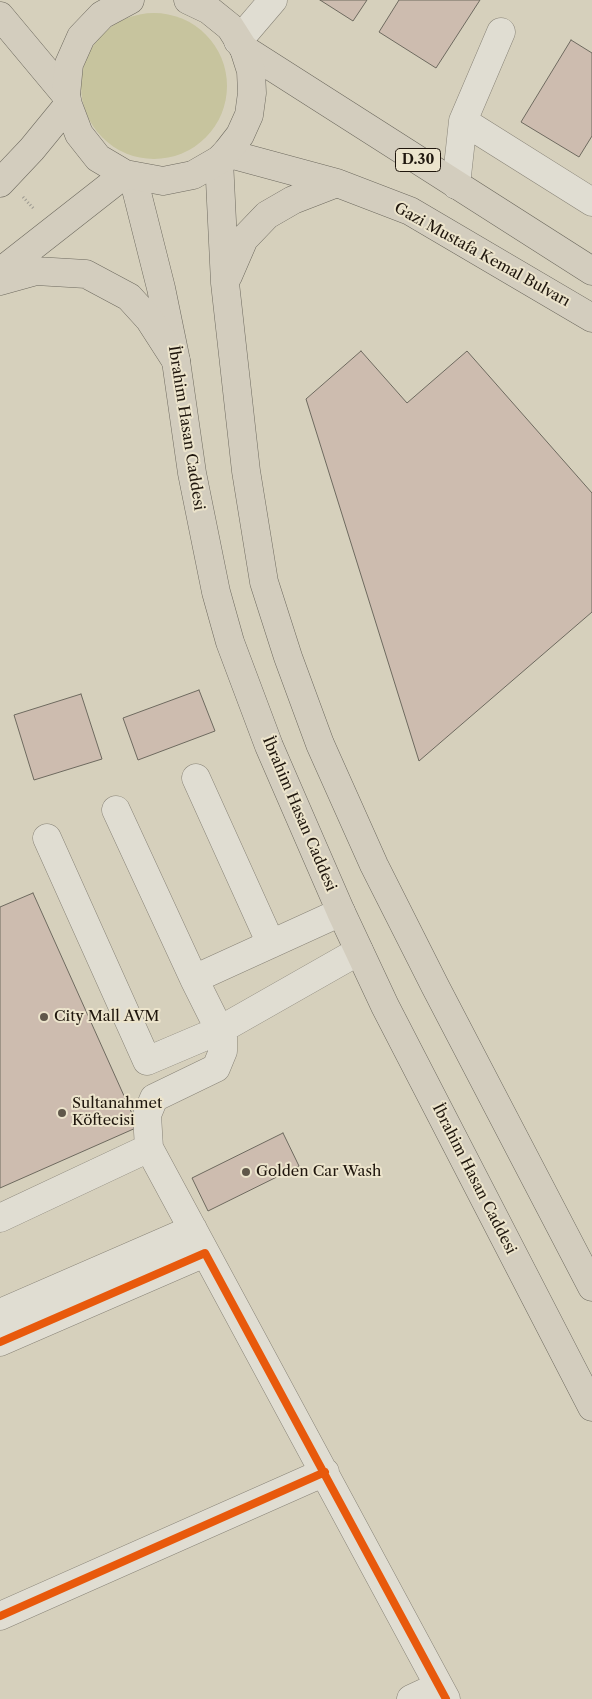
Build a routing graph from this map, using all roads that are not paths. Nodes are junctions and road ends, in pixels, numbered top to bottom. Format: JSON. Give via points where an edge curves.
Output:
{"nodes":[{"id":1,"x":130,"y":0,"type":"edge"},
{"id":2,"x":188,"y":0,"type":"edge"},
{"id":3,"x":273,"y":0,"type":"edge"},
{"id":4,"x":0,"y":16,"type":"edge"},
{"id":5,"x":501,"y":32,"type":"dead end"},
{"id":6,"x":241,"y":45,"type":"junction"},
{"id":7,"x":67,"y":100,"type":"junction"},
{"id":8,"x":462,"y":121,"type":"junction"},
{"id":9,"x":222,"y":156,"type":"junction"},
{"id":10,"x":129,"y":176,"type":"junction"},
{"id":11,"x":2,"y":181,"type":"edge"},
{"id":12,"x":337,"y":183,"type":"junction"},
{"id":13,"x":456,"y":185,"type":"junction"},
{"id":14,"x":592,"y":202,"type":"edge"},
{"id":15,"x":592,"y":271,"type":"edge"},
{"id":16,"x":0,"y":272,"type":"edge"},
{"id":17,"x":0,"y":280,"type":"edge"},
{"id":18,"x":225,"y":283,"type":"junction"},
{"id":19,"x":592,"y":318,"type":"edge"},
{"id":20,"x":176,"y":361,"type":"junction"},
{"id":21,"x":196,"y":778,"type":"dead end"},
{"id":22,"x":116,"y":810,"type":"dead end"},
{"id":23,"x":47,"y":838,"type":"dead end"},
{"id":24,"x":341,"y":912,"type":"junction"},
{"id":25,"x":271,"y":944,"type":"junction"},
{"id":26,"x":359,"y":951,"type":"junction"},
{"id":27,"x":194,"y":979,"type":"junction"},
{"id":28,"x":220,"y":1030,"type":"junction"},
{"id":29,"x":149,"y":1148,"type":"junction"},
{"id":30,"x":0,"y":1218,"type":"edge"},
{"id":31,"x":199,"y":1241,"type":"junction"},
{"id":32,"x":592,"y":1287,"type":"edge"},
{"id":33,"x":0,"y":1313,"type":"edge"},
{"id":34,"x":0,"y":1342,"type":"edge"},
{"id":35,"x":592,"y":1407,"type":"edge"},
{"id":36,"x":324,"y":1472,"type":"junction"},
{"id":37,"x":0,"y":1616,"type":"edge"},
{"id":38,"x":442,"y":1693,"type":"edge"},
{"id":39,"x":411,"y":1699,"type":"edge"}],
"edges":[{"from":1,"to":7,"type":"main road","number":"D.30","via":[[102,15],[81,37],[69,64]]},
{"from":2,"to":6,"type":"main road","number":"D.30","via":[[209,10],[230,27]]},
{"from":3,"to":6,"type":"street"},
{"from":4,"to":7,"type":"main road"},
{"from":5,"to":8,"type":"street"},
{"from":6,"to":9,"type":"main road","number":"D.30","via":[[251,70],[251,100],[240,135]]},
{"from":6,"to":13,"type":"main road","number":"D.30"},
{"from":7,"to":10,"type":"main road","number":"D.30","via":[[79,134],[98,158]]},
{"from":7,"to":11,"type":"main road"},
{"from":8,"to":13,"type":"street"},
{"from":8,"to":14,"type":"street"},
{"from":9,"to":10,"type":"main road","number":"D.30","via":[[193,175],[163,180]]},
{"from":9,"to":12,"type":"main road","name":"Gazi Mustafa Kemal Bulvarı"},
{"from":9,"to":18,"type":"main road"},
{"from":10,"to":16,"type":"main road"},
{"from":10,"to":20,"type":"main road","name":"İbrahim Hasan Caddesi","via":[[161,288]]},
{"from":12,"to":18,"type":"main road","via":[[293,200],[267,215],[244,238]]},
{"from":12,"to":19,"type":"main road","name":"Gazi Mustafa Kemal Bulvarı","via":[[410,211]]},
{"from":13,"to":15,"type":"main road","number":"D.30"},
{"from":17,"to":20,"type":"main road","via":[[36,271],[86,274],[129,297],[149,319]]},
{"from":18,"to":32,"type":"main road","via":[[246,471],[264,582],[288,657],[320,744],[374,865]]},
{"from":20,"to":24,"type":"main road","name":"İbrahim Hasan Caddesi","via":[[192,473],[216,592],[230,642],[270,746]]},
{"from":21,"to":25,"type":"street"},
{"from":22,"to":27,"type":"street"},
{"from":23,"to":28,"type":"street","via":[[147,1061]]},
{"from":24,"to":25,"type":"street"},
{"from":24,"to":26,"type":"main road","name":"İbrahim Hasan Caddesi"},
{"from":25,"to":27,"type":"street"},
{"from":26,"to":28,"type":"street"},
{"from":26,"to":35,"type":"main road","name":"İbrahim Hasan Caddesi"},
{"from":27,"to":28,"type":"street"},
{"from":28,"to":29,"type":"street","via":[[223,1051],[216,1068],[154,1098],[146,1115]]},
{"from":29,"to":30,"type":"street"},
{"from":29,"to":31,"type":"street"},
{"from":31,"to":33,"type":"street"},
{"from":31,"to":34,"type":"street"},
{"from":31,"to":36,"type":"street"},
{"from":36,"to":37,"type":"street"},
{"from":36,"to":38,"type":"street"},
{"from":38,"to":39,"type":"street"}]}
